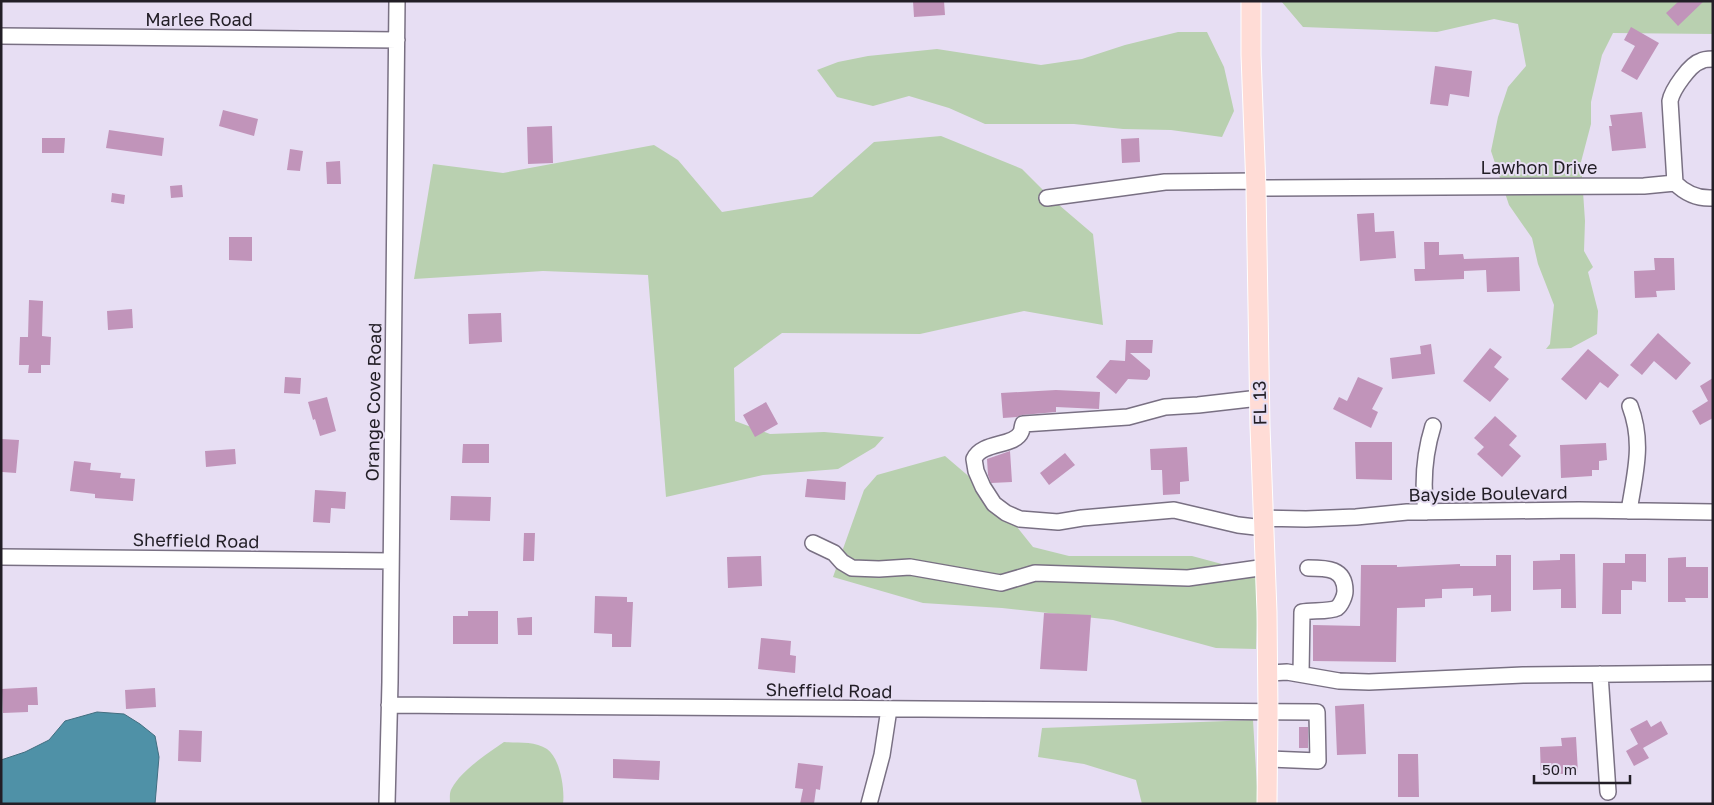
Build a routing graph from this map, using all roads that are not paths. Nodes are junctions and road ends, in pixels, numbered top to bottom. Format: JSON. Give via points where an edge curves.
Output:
{"nodes":[{"id":1,"x":397,"y":1,"type":"edge"},
{"id":2,"x":1251,"y":1,"type":"edge"},
{"id":3,"x":1,"y":36,"type":"edge"},
{"id":4,"x":397,"y":40,"type":"junction"},
{"id":5,"x":1713,"y":58,"type":"edge"},
{"id":6,"x":1675,"y":183,"type":"junction"},
{"id":7,"x":1256,"y":185,"type":"junction"},
{"id":8,"x":1046,"y":198,"type":"dead end"},
{"id":9,"x":1713,"y":198,"type":"edge"},
{"id":10,"x":1259,"y":398,"type":"junction"},
{"id":11,"x":1630,"y":406,"type":"dead end"},
{"id":12,"x":1433,"y":426,"type":"dead end"},
{"id":13,"x":1630,"y":511,"type":"junction"},
{"id":14,"x":1426,"y":512,"type":"junction"},
{"id":15,"x":1713,"y":512,"type":"edge"},
{"id":16,"x":1264,"y":523,"type":"junction"},
{"id":17,"x":814,"y":543,"type":"dead end"},
{"id":18,"x":1,"y":557,"type":"edge"},
{"id":19,"x":390,"y":561,"type":"junction"},
{"id":20,"x":1266,"y":567,"type":"junction"},
{"id":21,"x":1308,"y":568,"type":"dead end"},
{"id":22,"x":1268,"y":673,"type":"junction"},
{"id":23,"x":1713,"y":673,"type":"edge"},
{"id":24,"x":1301,"y":674,"type":"junction"},
{"id":25,"x":1600,"y":674,"type":"junction"},
{"id":26,"x":389,"y":705,"type":"junction"},
{"id":27,"x":889,"y":709,"type":"junction"},
{"id":28,"x":1268,"y":712,"type":"junction"},
{"id":29,"x":1266,"y":759,"type":"junction"},
{"id":30,"x":1608,"y":792,"type":"dead end"},
{"id":31,"x":387,"y":804,"type":"edge"},
{"id":32,"x":869,"y":804,"type":"edge"},
{"id":33,"x":1267,"y":804,"type":"edge"}],
"edges":[{"from":1,"to":4,"type":"street","name":"Orange Cove Road"},
{"from":2,"to":7,"type":"main road","name":"FL 13"},
{"from":3,"to":4,"type":"street","name":"Marlee Road"},
{"from":4,"to":19,"type":"street","name":"Orange Cove Road"},
{"from":5,"to":6,"type":"street","via":[[1699,61],[1692,67],[1671,96]]},
{"from":6,"to":7,"type":"street","name":"Lawhon Drive","via":[[1644,186]]},
{"from":6,"to":9,"type":"street","via":[[1694,196]]},
{"from":7,"to":8,"type":"street","name":"Lawhon Drive","via":[[1165,182]]},
{"from":7,"to":10,"type":"main road","name":"FL 13"},
{"from":10,"to":16,"type":"main road","name":"FL 13"},
{"from":10,"to":16,"type":"street","name":"Bayside Boulevard","via":[[1164,407],[1128,417],[1022,424],[1019,435],[980,450],[974,459],[983,487],[994,504],[1020,519],[1058,522],[1174,510],[1238,525]]},
{"from":11,"to":13,"type":"street","via":[[1636,421],[1638,451]]},
{"from":12,"to":14,"type":"street","via":[[1424,468]]},
{"from":13,"to":14,"type":"street","name":"Bayside Boulevard"},
{"from":13,"to":15,"type":"street","name":"Bayside Boulevard"},
{"from":14,"to":16,"type":"street","name":"Bayside Boulevard"},
{"from":16,"to":20,"type":"main road","name":"FL 13"},
{"from":17,"to":20,"type":"street","via":[[834,553],[852,568],[910,566],[1002,583],[1035,573],[1188,578]]},
{"from":18,"to":19,"type":"street","name":"Sheffield Road"},
{"from":19,"to":26,"type":"street","name":"Orange Cove Road"},
{"from":20,"to":22,"type":"main road","name":"FL 13"},
{"from":21,"to":24,"type":"street","via":[[1323,568],[1342,576],[1346,594],[1333,610],[1302,612]]},
{"from":22,"to":24,"type":"street"},
{"from":22,"to":28,"type":"main road","name":"FL 13"},
{"from":23,"to":25,"type":"street"},
{"from":24,"to":25,"type":"street","via":[[1339,681],[1369,682]]},
{"from":25,"to":30,"type":"street"},
{"from":26,"to":27,"type":"street","name":"Sheffield Road"},
{"from":26,"to":31,"type":"street","name":"Orange Cove Road"},
{"from":27,"to":28,"type":"street","name":"Sheffield Road"},
{"from":27,"to":32,"type":"street","via":[[882,755]]},
{"from":28,"to":29,"type":"main road","name":"FL 13"},
{"from":28,"to":29,"type":"street","name":"Sheffield Road","via":[[1317,712],[1318,761]]},
{"from":29,"to":33,"type":"main road","name":"FL 13"}]}
